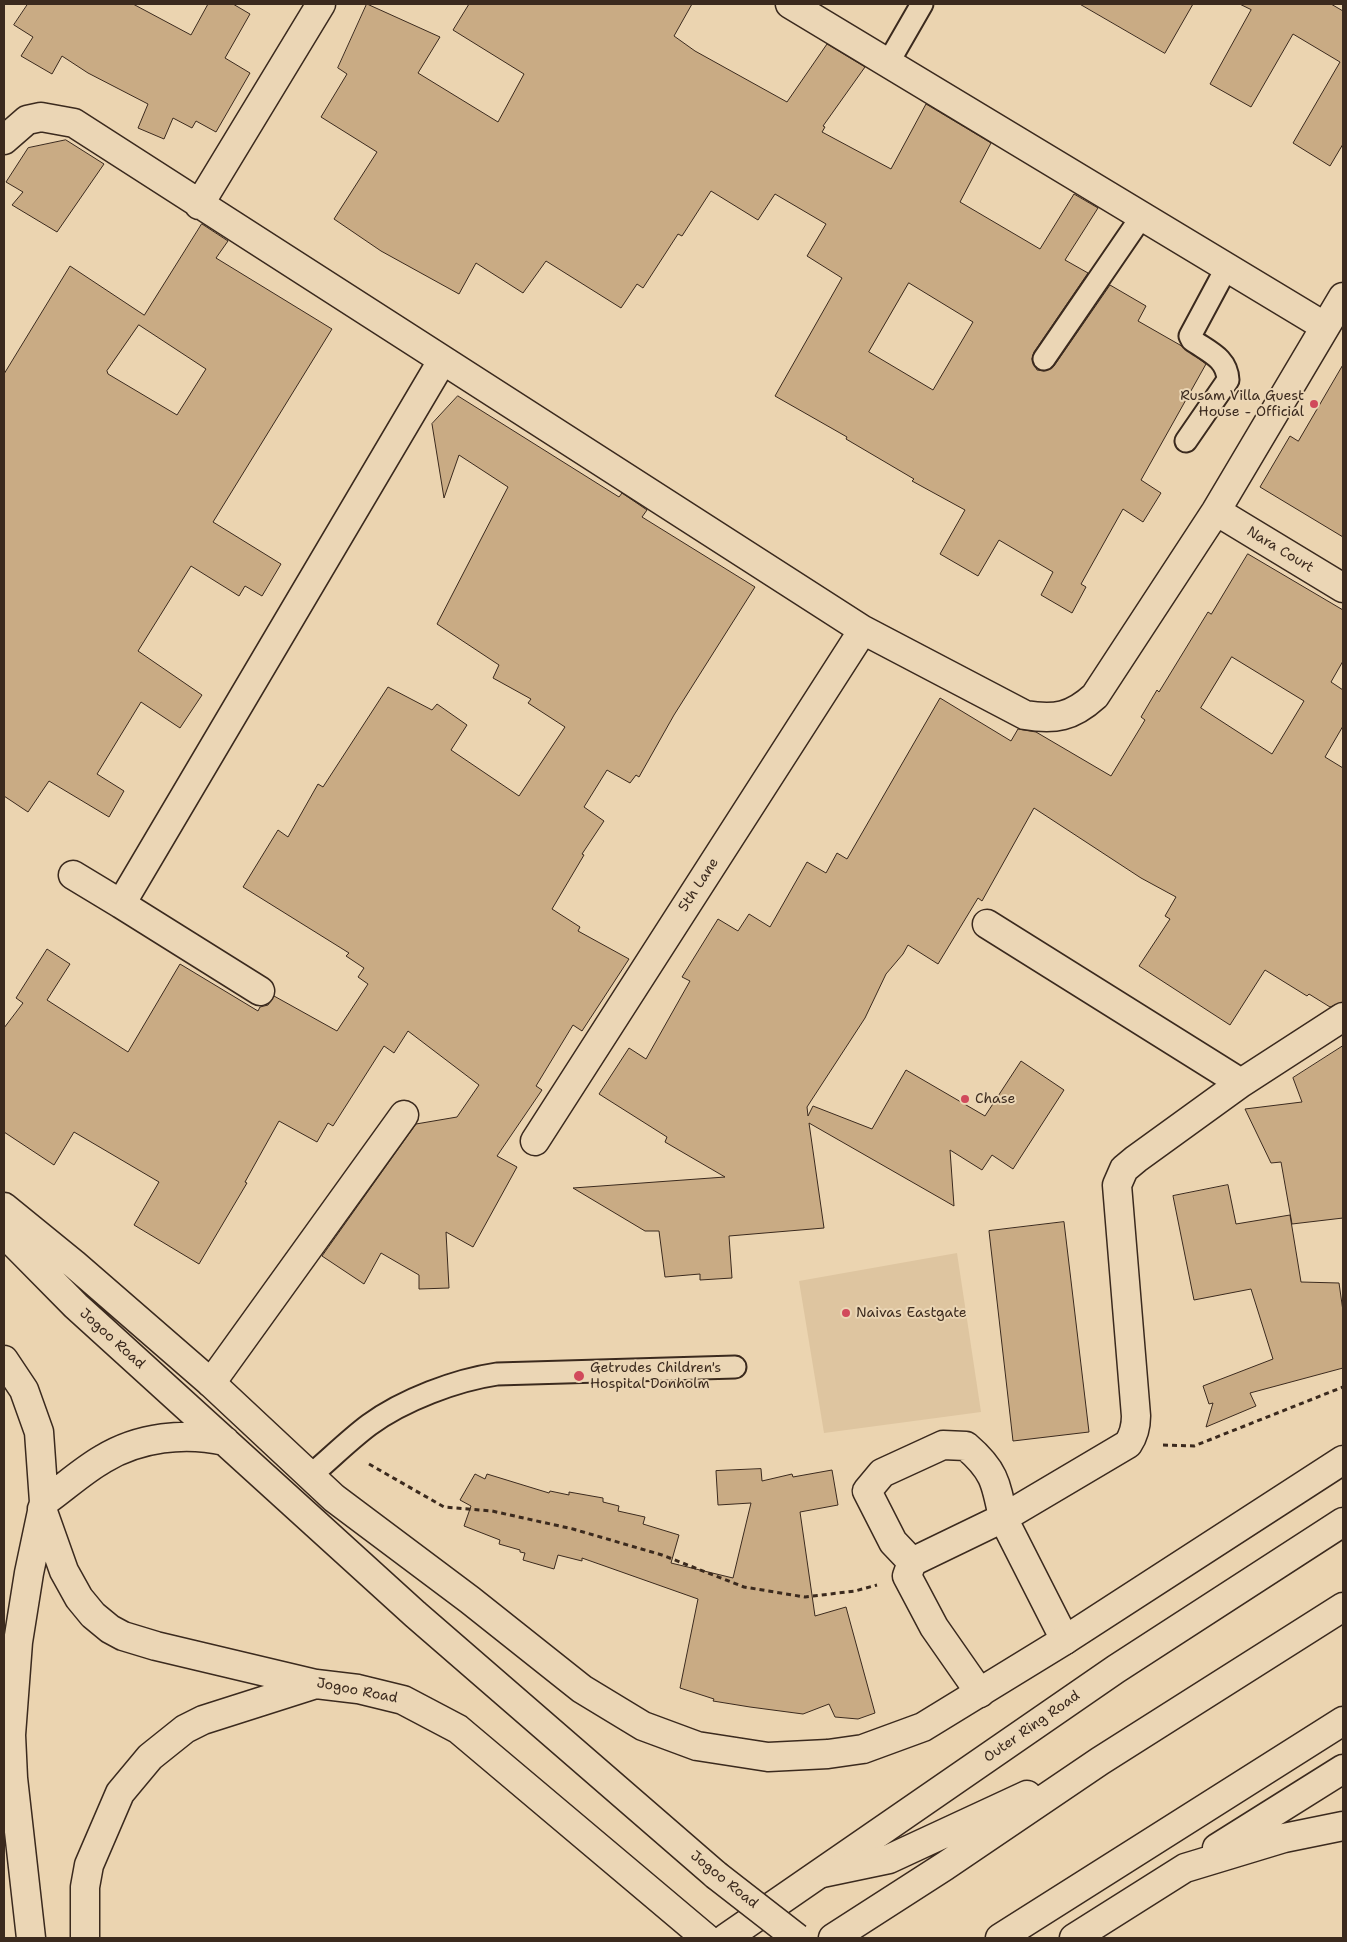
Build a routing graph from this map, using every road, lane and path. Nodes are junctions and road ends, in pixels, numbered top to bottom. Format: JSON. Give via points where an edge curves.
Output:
{"nodes":[{"id":1,"x":322,"y":4,"type":"edge"},
{"id":2,"x":790,"y":4,"type":"edge"},
{"id":3,"x":922,"y":4,"type":"edge"},
{"id":4,"x":888,"y":62,"type":"junction"},
{"id":5,"x":4,"y":140,"type":"edge"},
{"id":6,"x":199,"y":204,"type":"junction"},
{"id":7,"x":1142,"y":216,"type":"junction"},
{"id":8,"x":1227,"y":267,"type":"junction"},
{"id":9,"x":1343,"y":296,"type":"edge"},
{"id":10,"x":1324,"y":326,"type":"junction"},
{"id":11,"x":1044,"y":359,"type":"dead end"},
{"id":12,"x":442,"y":361,"type":"junction"},
{"id":13,"x":1186,"y":442,"type":"dead end"},
{"id":14,"x":1216,"y":511,"type":"junction"},
{"id":15,"x":1343,"y":588,"type":"edge"},
{"id":16,"x":863,"y":630,"type":"junction"},
{"id":17,"x":73,"y":875,"type":"dead end"},
{"id":18,"x":121,"y":904,"type":"junction"},
{"id":19,"x":988,"y":924,"type":"dead end"},
{"id":20,"x":260,"y":991,"type":"dead end"},
{"id":21,"x":1343,"y":1017,"type":"edge"},
{"id":22,"x":1241,"y":1084,"type":"junction"},
{"id":23,"x":404,"y":1115,"type":"dead end"},
{"id":24,"x":535,"y":1140,"type":"dead end"},
{"id":25,"x":4,"y":1207,"type":"edge"},
{"id":26,"x":4,"y":1233,"type":"edge"},
{"id":27,"x":4,"y":1360,"type":"edge"},
{"id":28,"x":735,"y":1366,"type":"dead end"},
{"id":29,"x":211,"y":1383,"type":"junction"},
{"id":30,"x":1343,"y":1386,"type":"edge"},
{"id":31,"x":1134,"y":1433,"type":"junction"},
{"id":32,"x":226,"y":1441,"type":"junction"},
{"id":33,"x":342,"y":1448,"type":"junction"},
{"id":34,"x":1343,"y":1460,"type":"edge"},
{"id":35,"x":311,"y":1476,"type":"junction"},
{"id":36,"x":43,"y":1505,"type":"junction"},
{"id":37,"x":1003,"y":1518,"type":"junction"},
{"id":38,"x":1343,"y":1522,"type":"edge"},
{"id":39,"x":909,"y":1569,"type":"junction"},
{"id":40,"x":1343,"y":1607,"type":"edge"},
{"id":41,"x":1064,"y":1640,"type":"junction"},
{"id":42,"x":316,"y":1684,"type":"junction"},
{"id":43,"x":980,"y":1693,"type":"junction"},
{"id":44,"x":1343,"y":1721,"type":"edge"},
{"id":45,"x":7,"y":1735,"type":"edge"},
{"id":46,"x":1100,"y":1761,"type":"junction"},
{"id":47,"x":1343,"y":1769,"type":"edge"},
{"id":48,"x":1343,"y":1826,"type":"edge"},
{"id":49,"x":1185,"y":1868,"type":"junction"},
{"id":50,"x":822,"y":1873,"type":"junction"},
{"id":51,"x":31,"y":1938,"type":"edge"},
{"id":52,"x":85,"y":1938,"type":"edge"},
{"id":53,"x":706,"y":1938,"type":"edge"},
{"id":54,"x":726,"y":1938,"type":"edge"},
{"id":55,"x":797,"y":1938,"type":"edge"},
{"id":56,"x":833,"y":1938,"type":"edge"},
{"id":57,"x":1000,"y":1938,"type":"edge"},
{"id":58,"x":1074,"y":1938,"type":"edge"}],
"edges":[{"from":1,"to":6,"type":"main road"},
{"from":2,"to":4,"type":"main road"},
{"from":3,"to":4,"type":"lane"},
{"from":4,"to":7,"type":"main road"},
{"from":5,"to":6,"type":"main road","via":[[27,120],[41,117],[74,123]]},
{"from":6,"to":12,"type":"main road"},
{"from":7,"to":8,"type":"main road"},
{"from":7,"to":11,"type":"lane"},
{"from":8,"to":10,"type":"main road"},
{"from":8,"to":13,"type":"lane","via":[[1190,336],[1223,361],[1228,380]]},
{"from":9,"to":10,"type":"main road"},
{"from":10,"to":14,"type":"main road"},
{"from":12,"to":16,"type":"main road"},
{"from":12,"to":18,"type":"main road"},
{"from":14,"to":15,"type":"main road","name":"Nara Court"},
{"from":14,"to":16,"type":"main road","via":[[1095,696],[1081,709],[1067,715],[1047,719],[1025,715]]},
{"from":16,"to":24,"type":"main road","name":"5th Lane"},
{"from":17,"to":18,"type":"main road"},
{"from":18,"to":20,"type":"main road"},
{"from":19,"to":22,"type":"main road"},
{"from":21,"to":22,"type":"main road"},
{"from":22,"to":31,"type":"main road","via":[[1136,1159],[1124,1170],[1117,1185],[1136,1416]]},
{"from":23,"to":29,"type":"main road"},
{"from":25,"to":29,"type":"main road"},
{"from":26,"to":32,"type":"main road","name":"Jogoo Road","via":[[76,1306]]},
{"from":27,"to":36,"type":"main road","name":"Jogoo Road","via":[[24,1390],[39,1432]]},
{"from":28,"to":33,"type":"lane","via":[[497,1374],[473,1378],[416,1399],[370,1424]]},
{"from":29,"to":35,"type":"main road"},
{"from":30,"to":31,"type":"path","via":[[1194,1446],[1163,1445]]},
{"from":31,"to":37,"type":"main road","via":[[1128,1444]]},
{"from":32,"to":36,"type":"main road","via":[[204,1436],[182,1437],[127,1447],[104,1458]]},
{"from":32,"to":55,"type":"main road","name":"Jogoo Road","bridge":true,"via":[[415,1614],[716,1875]]},
{"from":33,"to":35,"type":"lane"},
{"from":33,"to":39,"type":"path","via":[[444,1508],[492,1511],[573,1529],[662,1555],[744,1587],[805,1597],[855,1591]]},
{"from":34,"to":41,"type":"main road"},
{"from":35,"to":43,"type":"main road","via":[[334,1498],[582,1689],[643,1726],[677,1740],[727,1752],[768,1757],[862,1750],[923,1727]]},
{"from":36,"to":42,"type":"main road","name":"Jogoo Road","via":[[64,1571],[79,1598],[110,1629],[156,1646]]},
{"from":36,"to":45,"type":"main road","via":[[18,1642]]},
{"from":37,"to":39,"type":"main road"},
{"from":37,"to":39,"type":"main road","via":[[997,1489],[986,1463],[966,1446],[943,1445],[882,1473],[867,1491]]},
{"from":37,"to":41,"type":"main road"},
{"from":38,"to":50,"type":"main road","name":"Outer Ring Road","via":[[1116,1669]]},
{"from":39,"to":43,"type":"main road","via":[[934,1627]]},
{"from":40,"to":46,"type":"main road"},
{"from":41,"to":43,"type":"main road"},
{"from":42,"to":52,"type":"main road","via":[[203,1720],[185,1729],[150,1758],[120,1793],[89,1866],[85,1887]]},
{"from":42,"to":53,"type":"main road","name":"Jogoo Road","via":[[358,1689],[403,1700],[458,1729]]},
{"from":44,"to":57,"type":"main road"},
{"from":45,"to":51,"type":"main road"},
{"from":46,"to":50,"type":"main road","via":[[889,1859]]},
{"from":46,"to":56,"type":"main road"},
{"from":47,"to":49,"type":"main road"},
{"from":48,"to":49,"type":"main road","via":[[1284,1838]]},
{"from":49,"to":58,"type":"main road"},
{"from":50,"to":54,"type":"main road","name":"Outer Ring Road"}]}
